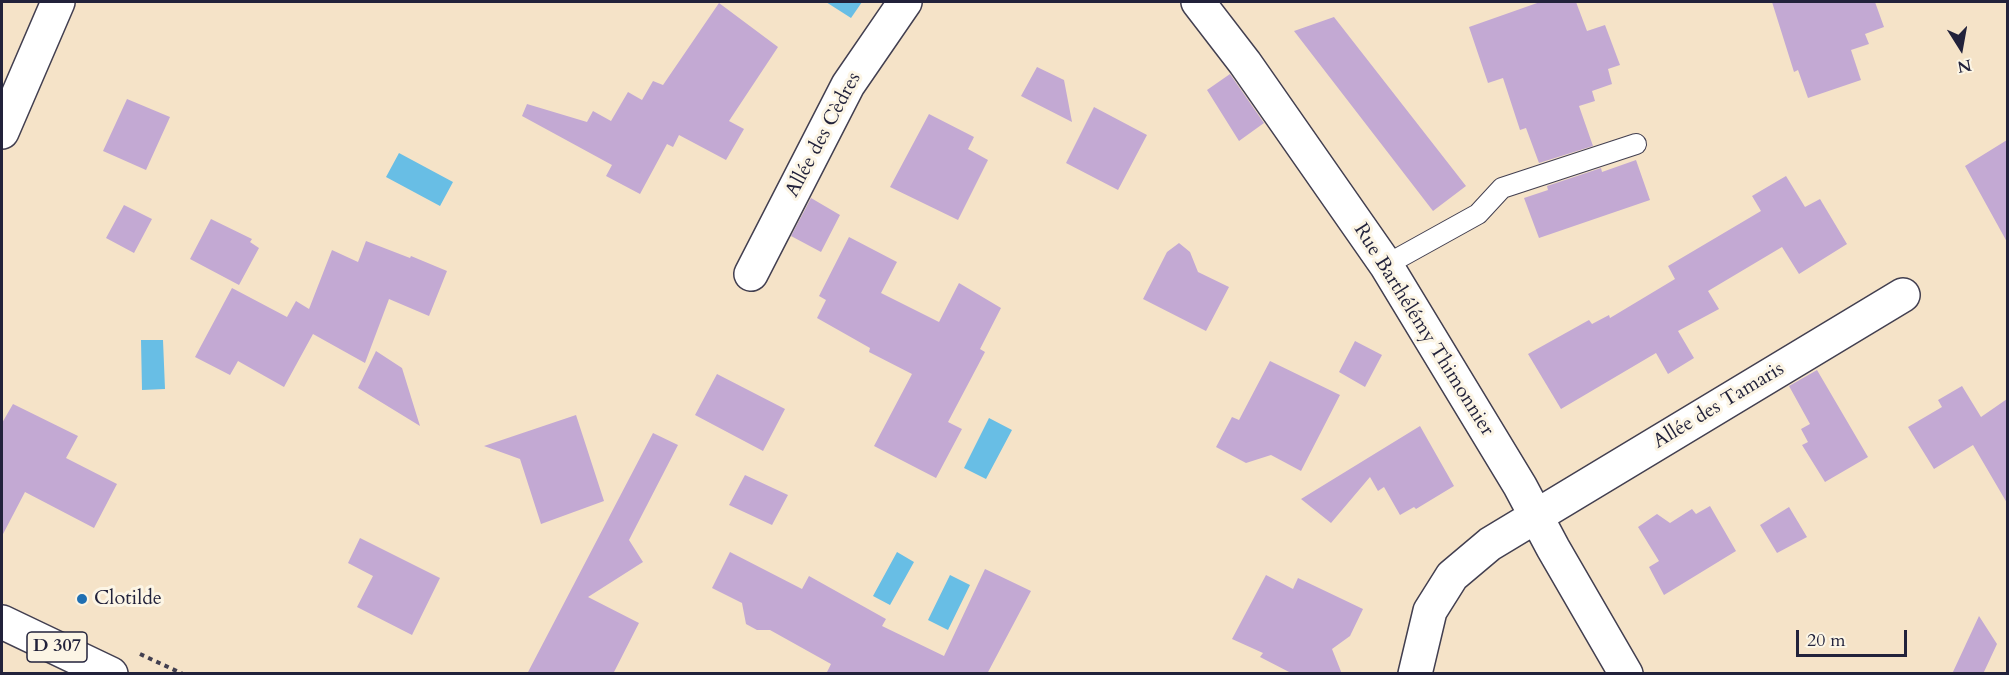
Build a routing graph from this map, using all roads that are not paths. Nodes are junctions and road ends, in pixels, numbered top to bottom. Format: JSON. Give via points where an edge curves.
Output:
{"nodes":[{"id":1,"x":58,"y":2,"type":"edge"},
{"id":2,"x":905,"y":2,"type":"edge"},
{"id":3,"x":1197,"y":2,"type":"edge"},
{"id":4,"x":2,"y":132,"type":"edge"},
{"id":5,"x":1636,"y":144,"type":"dead end"},
{"id":6,"x":1386,"y":265,"type":"junction"},
{"id":7,"x":751,"y":273,"type":"dead end"},
{"id":8,"x":1903,"y":295,"type":"dead end"},
{"id":9,"x":1536,"y":517,"type":"junction"},
{"id":10,"x":2,"y":622,"type":"edge"},
{"id":11,"x":2,"y":641,"type":"edge"},
{"id":12,"x":72,"y":674,"type":"edge"},
{"id":13,"x":111,"y":674,"type":"edge"},
{"id":14,"x":1415,"y":674,"type":"edge"},
{"id":15,"x":1626,"y":674,"type":"edge"}],
"edges":[{"from":1,"to":4,"type":"street"},
{"from":2,"to":7,"type":"street","name":"Allée des Cèdres","via":[[848,85]]},
{"from":3,"to":6,"type":"street","name":"Rue Barthélémy Thimonnier","via":[[1245,63]]},
{"from":5,"to":6,"type":"lane","via":[[1502,188],[1478,214]]},
{"from":6,"to":9,"type":"street","name":"Rue Barthélémy Thimonnier"},
{"from":8,"to":9,"type":"street","name":"Allée des Tamaris"},
{"from":9,"to":14,"type":"street","name":"Allée des Tamaris","via":[[1490,544],[1452,576],[1430,611]]},
{"from":9,"to":15,"type":"street","name":"Rue Barthélémy Thimonnier"},
{"from":10,"to":13,"type":"street","number":"D 307"},
{"from":11,"to":12,"type":"street","number":"D 307"}]}
